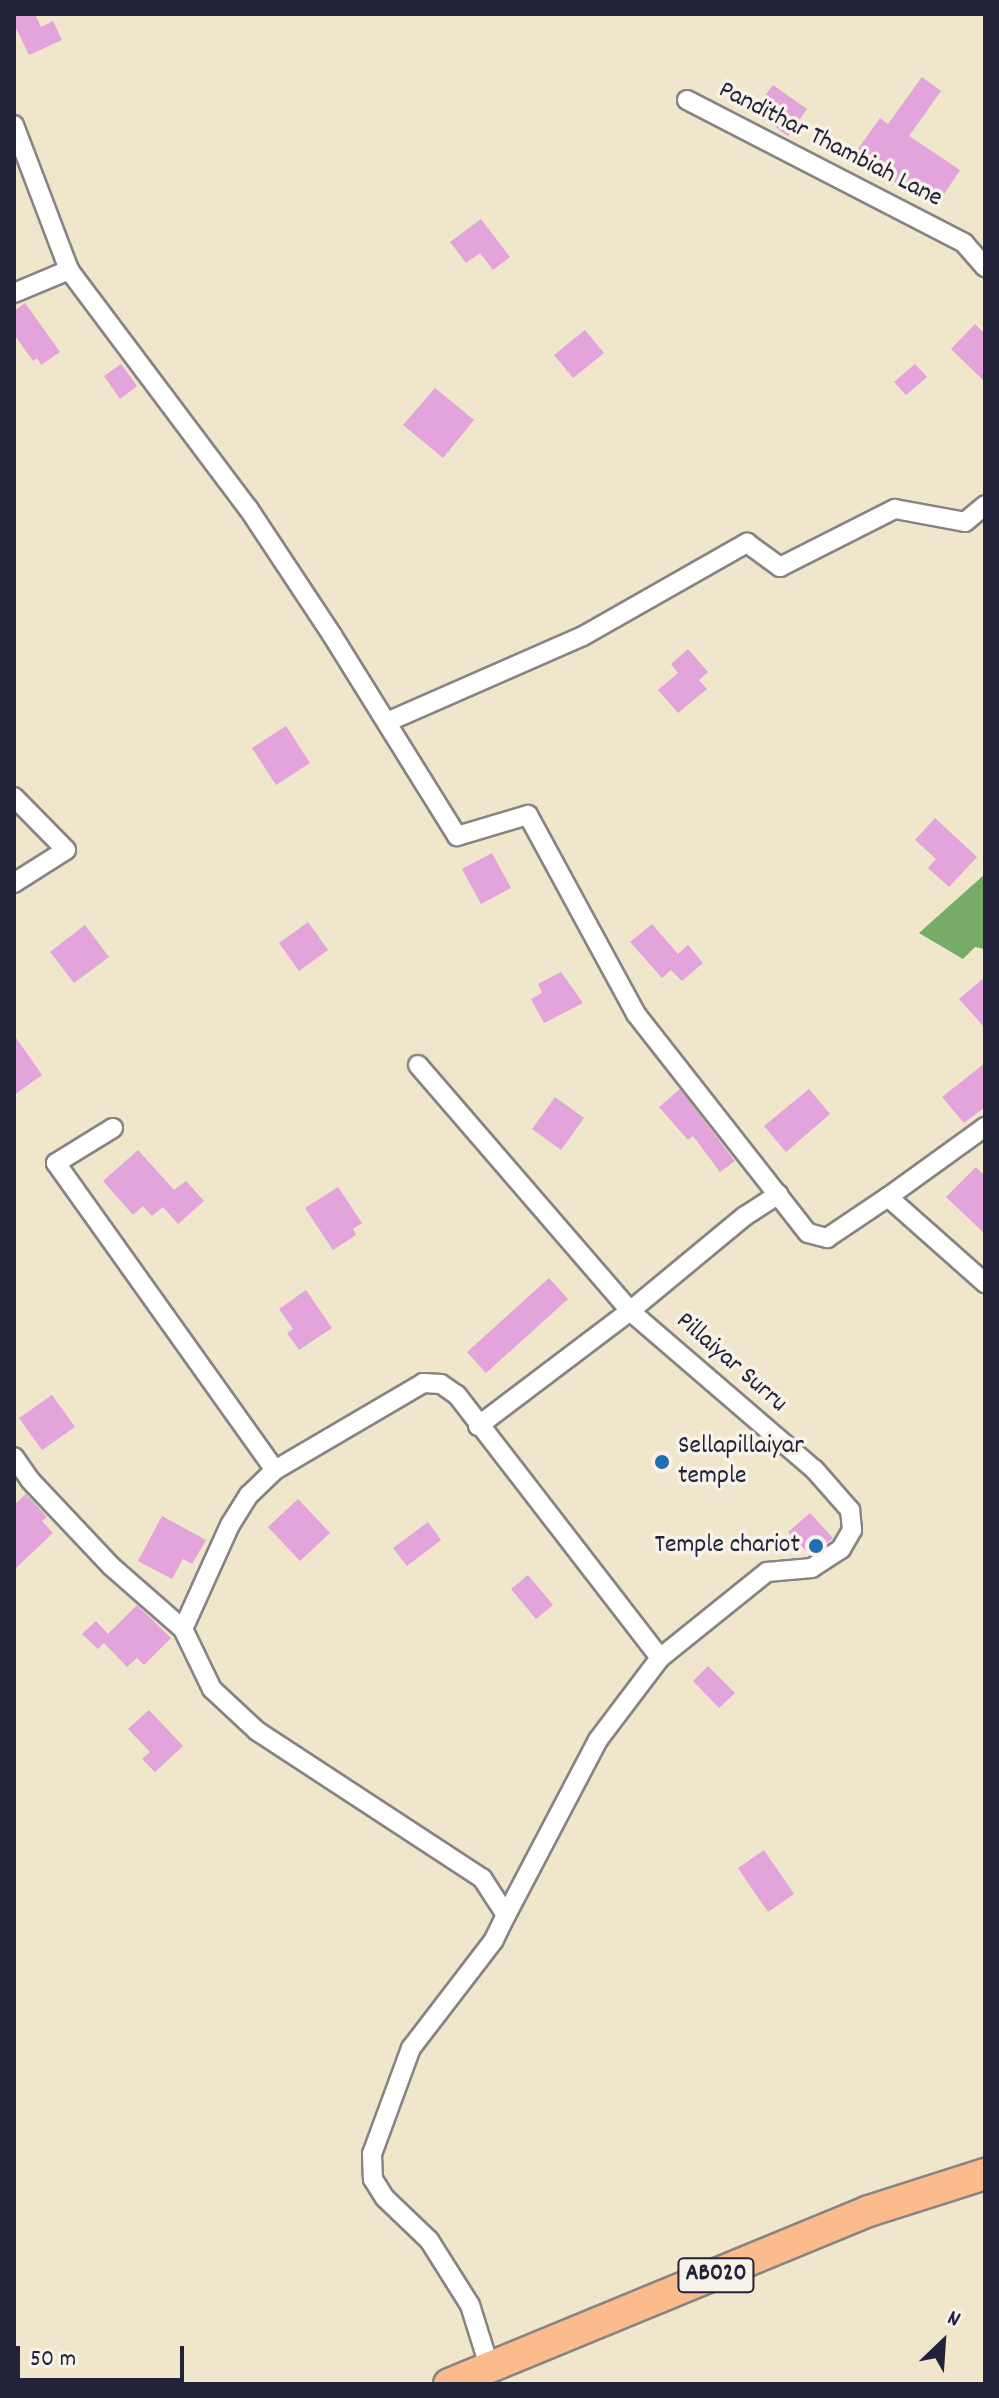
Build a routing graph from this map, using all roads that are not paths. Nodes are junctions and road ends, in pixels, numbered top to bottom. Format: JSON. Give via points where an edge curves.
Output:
{"nodes":[{"id":1,"x":687,"y":100,"type":"dead end"},
{"id":2,"x":14,"y":125,"type":"edge"},
{"id":3,"x":985,"y":267,"type":"edge"},
{"id":4,"x":69,"y":270,"type":"junction"},
{"id":5,"x":14,"y":293,"type":"edge"},
{"id":6,"x":985,"y":505,"type":"edge"},
{"id":7,"x":387,"y":722,"type":"junction"},
{"id":8,"x":14,"y":797,"type":"edge"},
{"id":9,"x":14,"y":883,"type":"edge"},
{"id":10,"x":418,"y":1065,"type":"dead end"},
{"id":11,"x":985,"y":1127,"type":"edge"},
{"id":12,"x":113,"y":1128,"type":"dead end"},
{"id":13,"x":779,"y":1194,"type":"junction"},
{"id":14,"x":888,"y":1197,"type":"junction"},
{"id":15,"x":985,"y":1283,"type":"edge"},
{"id":16,"x":630,"y":1311,"type":"junction"},
{"id":17,"x":478,"y":1426,"type":"junction"},
{"id":18,"x":14,"y":1457,"type":"edge"},
{"id":19,"x":275,"y":1470,"type":"junction"},
{"id":20,"x":183,"y":1629,"type":"junction"},
{"id":21,"x":660,"y":1658,"type":"junction"},
{"id":22,"x":506,"y":1915,"type":"junction"},
{"id":23,"x":985,"y":2174,"type":"edge"},
{"id":24,"x":490,"y":2369,"type":"junction"},
{"id":25,"x":449,"y":2384,"type":"edge"}],
"edges":[{"from":1,"to":3,"type":"street","name":"Pandithar Thambiah Lane","via":[[964,243]]},
{"from":2,"to":4,"type":"street"},
{"from":4,"to":5,"type":"street"},
{"from":4,"to":7,"type":"street","via":[[248,508]]},
{"from":6,"to":7,"type":"street","via":[[965,522],[895,509],[780,567],[747,543],[583,636]]},
{"from":7,"to":13,"type":"street","via":[[457,836],[528,815],[636,1014]]},
{"from":8,"to":9,"type":"street","via":[[66,850]]},
{"from":10,"to":16,"type":"street","name":"Pillaiyar Surru"},
{"from":11,"to":14,"type":"street"},
{"from":12,"to":19,"type":"street","via":[[56,1163]]},
{"from":13,"to":14,"type":"street","via":[[808,1233],[827,1238]]},
{"from":13,"to":16,"type":"street","name":"Pillaiyar Surru"},
{"from":14,"to":15,"type":"street"},
{"from":16,"to":17,"type":"street","name":"Pillaiyar Surru"},
{"from":16,"to":21,"type":"street","name":"Pillaiyar Surru","via":[[814,1469],[850,1510],[852,1530],[841,1549],[812,1568],[767,1572]]},
{"from":17,"to":19,"type":"street","via":[[457,1395],[441,1384],[423,1383]]},
{"from":17,"to":21,"type":"street"},
{"from":18,"to":20,"type":"street","via":[[111,1566]]},
{"from":19,"to":20,"type":"street","via":[[249,1495],[230,1525]]},
{"from":20,"to":22,"type":"street","via":[[212,1689],[257,1731],[482,1878]]},
{"from":21,"to":22,"type":"street","name":"Pillaiyar Surru","via":[[598,1740]]},
{"from":22,"to":24,"type":"street","name":"Pillaiyar Surru","via":[[494,1940],[411,2048],[372,2154],[373,2179],[385,2198],[429,2240],[470,2305]]},
{"from":23,"to":24,"type":"main road","number":"AB020","via":[[869,2211]]},
{"from":24,"to":25,"type":"main road","number":"AB020"}]}
